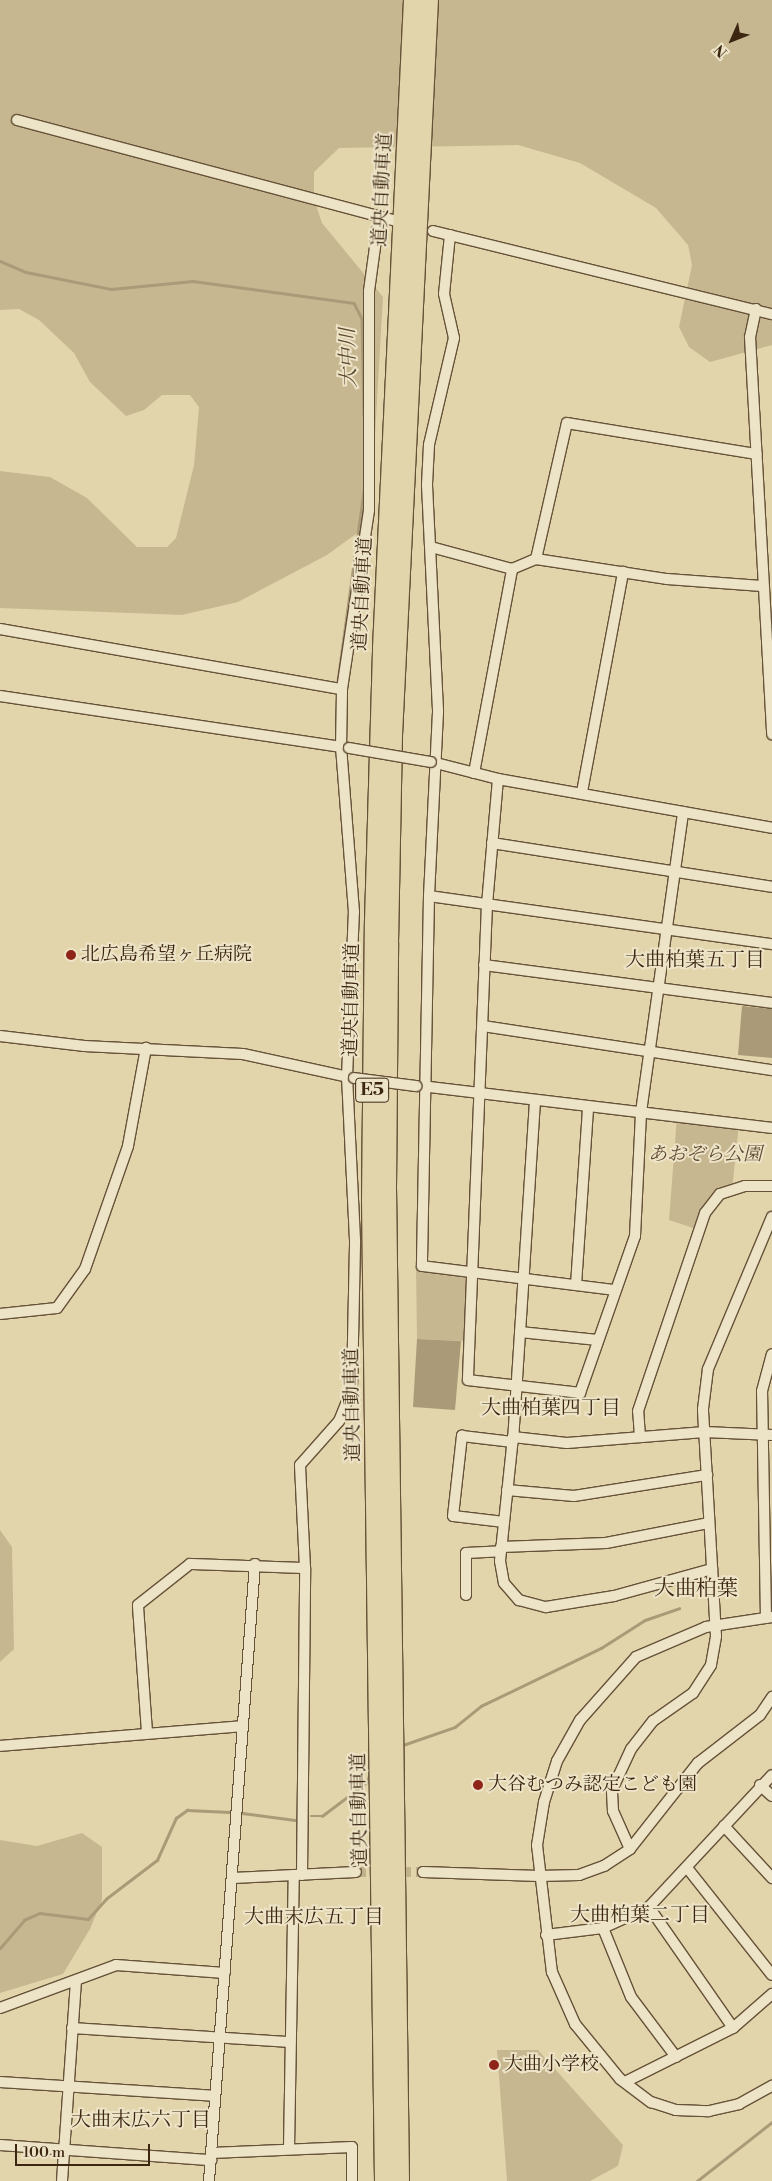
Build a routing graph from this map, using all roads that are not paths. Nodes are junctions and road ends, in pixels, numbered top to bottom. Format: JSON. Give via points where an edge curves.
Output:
{"nodes":[{"id":1,"x":413,"y":0,"type":"edge"},
{"id":2,"x":429,"y":0,"type":"edge"},
{"id":3,"x":16,"y":120,"type":"dead end"},
{"id":4,"x":379,"y":218,"type":"junction"},
{"id":5,"x":396,"y":221,"type":"dead end"},
{"id":6,"x":433,"y":230,"type":"dead end"},
{"id":7,"x":450,"y":235,"type":"junction"},
{"id":8,"x":756,"y":308,"type":"junction"},
{"id":9,"x":772,"y":314,"type":"edge"},
{"id":10,"x":756,"y":454,"type":"junction"},
{"id":11,"x":431,"y":547,"type":"junction"},
{"id":12,"x":536,"y":559,"type":"junction"},
{"id":13,"x":512,"y":569,"type":"junction"},
{"id":14,"x":622,"y":572,"type":"junction"},
{"id":15,"x":762,"y":586,"type":"junction"},
{"id":16,"x":0,"y":629,"type":"edge"},
{"id":17,"x":342,"y":689,"type":"junction"},
{"id":18,"x":0,"y":696,"type":"edge"},
{"id":19,"x":772,"y":734,"type":"edge"},
{"id":20,"x":345,"y":748,"type":"junction"},
{"id":21,"x":434,"y":763,"type":"junction"},
{"id":22,"x":474,"y":772,"type":"junction"},
{"id":23,"x":498,"y":779,"type":"junction"},
{"id":24,"x":582,"y":792,"type":"junction"},
{"id":25,"x":682,"y":812,"type":"junction"},
{"id":26,"x":772,"y":816,"type":"edge"},
{"id":27,"x":772,"y":828,"type":"edge"},
{"id":28,"x":492,"y":843,"type":"junction"},
{"id":29,"x":673,"y":874,"type":"junction"},
{"id":30,"x":772,"y":886,"type":"edge"},
{"id":31,"x":429,"y":896,"type":"junction"},
{"id":32,"x":487,"y":904,"type":"junction"},
{"id":33,"x":665,"y":930,"type":"junction"},
{"id":34,"x":772,"y":944,"type":"edge"},
{"id":35,"x":484,"y":965,"type":"junction"},
{"id":36,"x":657,"y":988,"type":"junction"},
{"id":37,"x":772,"y":1002,"type":"edge"},
{"id":38,"x":483,"y":1026,"type":"junction"},
{"id":39,"x":0,"y":1036,"type":"edge"},
{"id":40,"x":146,"y":1048,"type":"junction"},
{"id":41,"x":648,"y":1054,"type":"junction"},
{"id":42,"x":772,"y":1070,"type":"edge"},
{"id":43,"x":351,"y":1077,"type":"junction"},
{"id":44,"x":421,"y":1086,"type":"junction"},
{"id":45,"x":482,"y":1092,"type":"junction"},
{"id":46,"x":535,"y":1101,"type":"junction"},
{"id":47,"x":588,"y":1106,"type":"junction"},
{"id":48,"x":641,"y":1112,"type":"junction"},
{"id":49,"x":772,"y":1128,"type":"edge"},
{"id":50,"x":772,"y":1186,"type":"edge"},
{"id":51,"x":772,"y":1217,"type":"edge"},
{"id":52,"x":473,"y":1274,"type":"junction"},
{"id":53,"x":524,"y":1279,"type":"junction"},
{"id":54,"x":576,"y":1286,"type":"junction"},
{"id":55,"x":615,"y":1290,"type":"junction"},
{"id":56,"x":0,"y":1314,"type":"edge"},
{"id":57,"x":520,"y":1332,"type":"junction"},
{"id":58,"x":598,"y":1340,"type":"junction"},
{"id":59,"x":772,"y":1354,"type":"edge"},
{"id":60,"x":769,"y":1371,"type":"edge"},
{"id":61,"x":516,"y":1386,"type":"junction"},
{"id":62,"x":705,"y":1432,"type":"junction"},
{"id":63,"x":640,"y":1436,"type":"junction"},
{"id":64,"x":767,"y":1436,"type":"edge"},
{"id":65,"x":513,"y":1439,"type":"junction"},
{"id":66,"x":708,"y":1475,"type":"junction"},
{"id":67,"x":507,"y":1490,"type":"junction"},
{"id":68,"x":768,"y":1490,"type":"edge"},
{"id":69,"x":504,"y":1522,"type":"junction"},
{"id":70,"x":709,"y":1523,"type":"junction"},
{"id":71,"x":768,"y":1544,"type":"edge"},
{"id":72,"x":501,"y":1549,"type":"junction"},
{"id":73,"x":255,"y":1564,"type":"junction"},
{"id":74,"x":305,"y":1568,"type":"junction"},
{"id":75,"x":712,"y":1568,"type":"junction"},
{"id":76,"x":466,"y":1595,"type":"dead end"},
{"id":77,"x":769,"y":1618,"type":"edge"},
{"id":78,"x":714,"y":1625,"type":"junction"},
{"id":79,"x":772,"y":1697,"type":"edge"},
{"id":80,"x":242,"y":1726,"type":"junction"},
{"id":81,"x":147,"y":1732,"type":"junction"},
{"id":82,"x":0,"y":1746,"type":"edge"},
{"id":83,"x":772,"y":1775,"type":"edge"},
{"id":84,"x":760,"y":1785,"type":"junction"},
{"id":85,"x":772,"y":1796,"type":"edge"},
{"id":86,"x":724,"y":1826,"type":"junction"},
{"id":87,"x":630,"y":1849,"type":"junction"},
{"id":88,"x":688,"y":1869,"type":"junction"},
{"id":89,"x":356,"y":1872,"type":"tunnel mouth"},
{"id":90,"x":423,"y":1872,"type":"tunnel mouth"},
{"id":91,"x":298,"y":1875,"type":"junction"},
{"id":92,"x":539,"y":1876,"type":"junction"},
{"id":93,"x":233,"y":1878,"type":"junction"},
{"id":94,"x":772,"y":1878,"type":"edge"},
{"id":95,"x":650,"y":1907,"type":"junction"},
{"id":96,"x":603,"y":1928,"type":"junction"},
{"id":97,"x":546,"y":1935,"type":"junction"},
{"id":98,"x":225,"y":1973,"type":"junction"},
{"id":99,"x":772,"y":1975,"type":"edge"},
{"id":100,"x":76,"y":1981,"type":"junction"},
{"id":101,"x":772,"y":1994,"type":"edge"},
{"id":102,"x":0,"y":2008,"type":"edge"},
{"id":103,"x":72,"y":2028,"type":"junction"},
{"id":104,"x":733,"y":2028,"type":"junction"},
{"id":105,"x":219,"y":2036,"type":"junction"},
{"id":106,"x":291,"y":2042,"type":"junction"},
{"id":107,"x":676,"y":2057,"type":"junction"},
{"id":108,"x":0,"y":2082,"type":"edge"},
{"id":109,"x":624,"y":2082,"type":"junction"},
{"id":110,"x":68,"y":2086,"type":"junction"},
{"id":111,"x":772,"y":2086,"type":"edge"},
{"id":112,"x":214,"y":2096,"type":"junction"},
{"id":113,"x":0,"y":2145,"type":"edge"},
{"id":114,"x":64,"y":2148,"type":"junction"},
{"id":115,"x":289,"y":2149,"type":"junction"},
{"id":116,"x":211,"y":2156,"type":"junction"},
{"id":117,"x":62,"y":2181,"type":"edge"},
{"id":118,"x":209,"y":2181,"type":"edge"},
{"id":119,"x":352,"y":2181,"type":"edge"},
{"id":120,"x":384,"y":2181,"type":"edge"},
{"id":121,"x":400,"y":2181,"type":"edge"}],
"edges":[{"from":1,"to":120,"type":"highway","name":"道央自動車道","number":"E5","via":[[382,648],[374,921],[371,1201]]},
{"from":2,"to":121,"type":"highway","name":"道央自動車道","number":"E5","via":[[394,708],[388,943],[387,1188]]},
{"from":3,"to":4,"type":"street"},
{"from":4,"to":5,"type":"street"},
{"from":4,"to":17,"type":"street","via":[[369,291],[369,510]]},
{"from":6,"to":7,"type":"street"},
{"from":7,"to":8,"type":"street"},
{"from":7,"to":11,"type":"street","via":[[444,294],[454,338],[429,445]]},
{"from":8,"to":9,"type":"street"},
{"from":8,"to":10,"type":"street","via":[[750,337]]},
{"from":10,"to":12,"type":"street","via":[[567,423]]},
{"from":10,"to":15,"type":"street"},
{"from":11,"to":13,"type":"street"},
{"from":11,"to":21,"type":"street"},
{"from":12,"to":13,"type":"street"},
{"from":12,"to":14,"type":"street"},
{"from":13,"to":22,"type":"street"},
{"from":14,"to":15,"type":"street"},
{"from":14,"to":24,"type":"street"},
{"from":15,"to":19,"type":"street"},
{"from":16,"to":17,"type":"street"},
{"from":17,"to":20,"type":"street"},
{"from":18,"to":20,"type":"street"},
{"from":20,"to":21,"type":"street","bridge":true},
{"from":20,"to":43,"type":"street","via":[[354,912]]},
{"from":21,"to":22,"type":"street"},
{"from":21,"to":31,"type":"street"},
{"from":22,"to":23,"type":"street"},
{"from":23,"to":24,"type":"street"},
{"from":23,"to":28,"type":"street"},
{"from":24,"to":25,"type":"street"},
{"from":25,"to":27,"type":"street"},
{"from":25,"to":29,"type":"street"},
{"from":26,"to":27,"type":"street"},
{"from":28,"to":29,"type":"street"},
{"from":28,"to":32,"type":"street"},
{"from":29,"to":30,"type":"street"},
{"from":29,"to":33,"type":"street"},
{"from":31,"to":32,"type":"street"},
{"from":31,"to":44,"type":"street"},
{"from":32,"to":33,"type":"street"},
{"from":32,"to":35,"type":"street"},
{"from":33,"to":34,"type":"street"},
{"from":33,"to":36,"type":"street"},
{"from":35,"to":36,"type":"street"},
{"from":35,"to":38,"type":"street"},
{"from":36,"to":37,"type":"street"},
{"from":36,"to":41,"type":"street"},
{"from":38,"to":41,"type":"street"},
{"from":38,"to":45,"type":"street"},
{"from":39,"to":40,"type":"street"},
{"from":40,"to":43,"type":"street","via":[[243,1054]]},
{"from":40,"to":56,"type":"street","via":[[128,1146],[85,1269],[57,1308]]},
{"from":41,"to":42,"type":"street"},
{"from":41,"to":48,"type":"street"},
{"from":43,"to":44,"type":"street","bridge":true},
{"from":43,"to":74,"type":"street","via":[[355,1240],[352,1388],[339,1420],[300,1465]]},
{"from":44,"to":45,"type":"street"},
{"from":44,"to":52,"type":"street","via":[[422,1266]]},
{"from":45,"to":46,"type":"street"},
{"from":45,"to":52,"type":"street"},
{"from":46,"to":47,"type":"street"},
{"from":46,"to":53,"type":"street"},
{"from":47,"to":48,"type":"street"},
{"from":47,"to":54,"type":"street"},
{"from":48,"to":49,"type":"street"},
{"from":48,"to":55,"type":"street","via":[[635,1236]]},
{"from":50,"to":63,"type":"street","via":[[745,1186],[720,1194],[705,1213],[638,1411]]},
{"from":51,"to":62,"type":"street","via":[[708,1369]]},
{"from":52,"to":53,"type":"street"},
{"from":52,"to":61,"type":"street","via":[[468,1380]]},
{"from":53,"to":54,"type":"street"},
{"from":53,"to":57,"type":"street"},
{"from":54,"to":55,"type":"street"},
{"from":55,"to":58,"type":"street"},
{"from":57,"to":58,"type":"street"},
{"from":57,"to":61,"type":"street"},
{"from":58,"to":61,"type":"street","via":[[580,1393]]},
{"from":59,"to":60,"type":"street"},
{"from":60,"to":64,"type":"street"},
{"from":61,"to":65,"type":"street"},
{"from":62,"to":63,"type":"street"},
{"from":62,"to":64,"type":"street"},
{"from":62,"to":66,"type":"street"},
{"from":63,"to":65,"type":"street","via":[[568,1443]]},
{"from":64,"to":68,"type":"street"},
{"from":65,"to":67,"type":"street"},
{"from":65,"to":69,"type":"street","via":[[462,1436],[453,1516]]},
{"from":66,"to":67,"type":"street","via":[[574,1496]]},
{"from":66,"to":70,"type":"street"},
{"from":67,"to":69,"type":"street"},
{"from":68,"to":71,"type":"street"},
{"from":69,"to":72,"type":"street"},
{"from":70,"to":72,"type":"street","via":[[606,1543]]},
{"from":70,"to":75,"type":"street"},
{"from":71,"to":77,"type":"street"},
{"from":72,"to":75,"type":"street","via":[[504,1584],[519,1600],[546,1607],[614,1596]]},
{"from":72,"to":76,"type":"street","via":[[466,1552]]},
{"from":73,"to":74,"type":"street"},
{"from":73,"to":80,"type":"street"},
{"from":73,"to":81,"type":"street","via":[[190,1564],[138,1605]]},
{"from":74,"to":91,"type":"street"},
{"from":75,"to":78,"type":"street"},
{"from":77,"to":78,"type":"street"},
{"from":78,"to":87,"type":"street","via":[[711,1665],[694,1693],[653,1721],[612,1790],[613,1811]]},
{"from":78,"to":92,"type":"street","via":[[670,1639],[636,1657],[580,1720],[557,1762],[544,1802],[537,1845]]},
{"from":79,"to":87,"type":"street","via":[[760,1715],[698,1763]]},
{"from":80,"to":81,"type":"street"},
{"from":80,"to":93,"type":"street"},
{"from":81,"to":82,"type":"street"},
{"from":83,"to":84,"type":"street"},
{"from":84,"to":85,"type":"street"},
{"from":84,"to":86,"type":"street"},
{"from":86,"to":88,"type":"street"},
{"from":86,"to":94,"type":"street"},
{"from":87,"to":92,"type":"street","via":[[604,1866],[579,1875]]},
{"from":88,"to":95,"type":"street"},
{"from":88,"to":99,"type":"street"},
{"from":89,"to":91,"type":"street"},
{"from":90,"to":92,"type":"street"},
{"from":91,"to":93,"type":"street"},
{"from":91,"to":106,"type":"street"},
{"from":92,"to":97,"type":"street"},
{"from":93,"to":98,"type":"street"},
{"from":95,"to":96,"type":"street"},
{"from":95,"to":104,"type":"street"},
{"from":96,"to":97,"type":"street"},
{"from":96,"to":107,"type":"street","via":[[631,1997]]},
{"from":97,"to":109,"type":"street","via":[[552,1972],[575,2024]]},
{"from":98,"to":100,"type":"street","via":[[116,1965]]},
{"from":98,"to":105,"type":"street"},
{"from":100,"to":102,"type":"street"},
{"from":100,"to":103,"type":"street"},
{"from":101,"to":104,"type":"street"},
{"from":103,"to":105,"type":"street"},
{"from":103,"to":110,"type":"street"},
{"from":104,"to":107,"type":"street"},
{"from":105,"to":106,"type":"street"},
{"from":105,"to":112,"type":"street"},
{"from":106,"to":115,"type":"street"},
{"from":107,"to":109,"type":"street"},
{"from":108,"to":110,"type":"street"},
{"from":109,"to":111,"type":"street","via":[[651,2102],[676,2110],[709,2111],[739,2104]]},
{"from":110,"to":112,"type":"street"},
{"from":110,"to":114,"type":"street"},
{"from":112,"to":116,"type":"street"},
{"from":113,"to":114,"type":"street"},
{"from":114,"to":116,"type":"street"},
{"from":114,"to":117,"type":"street"},
{"from":115,"to":116,"type":"street"},
{"from":115,"to":119,"type":"street","via":[[352,2147]]},
{"from":116,"to":118,"type":"street"}]}
